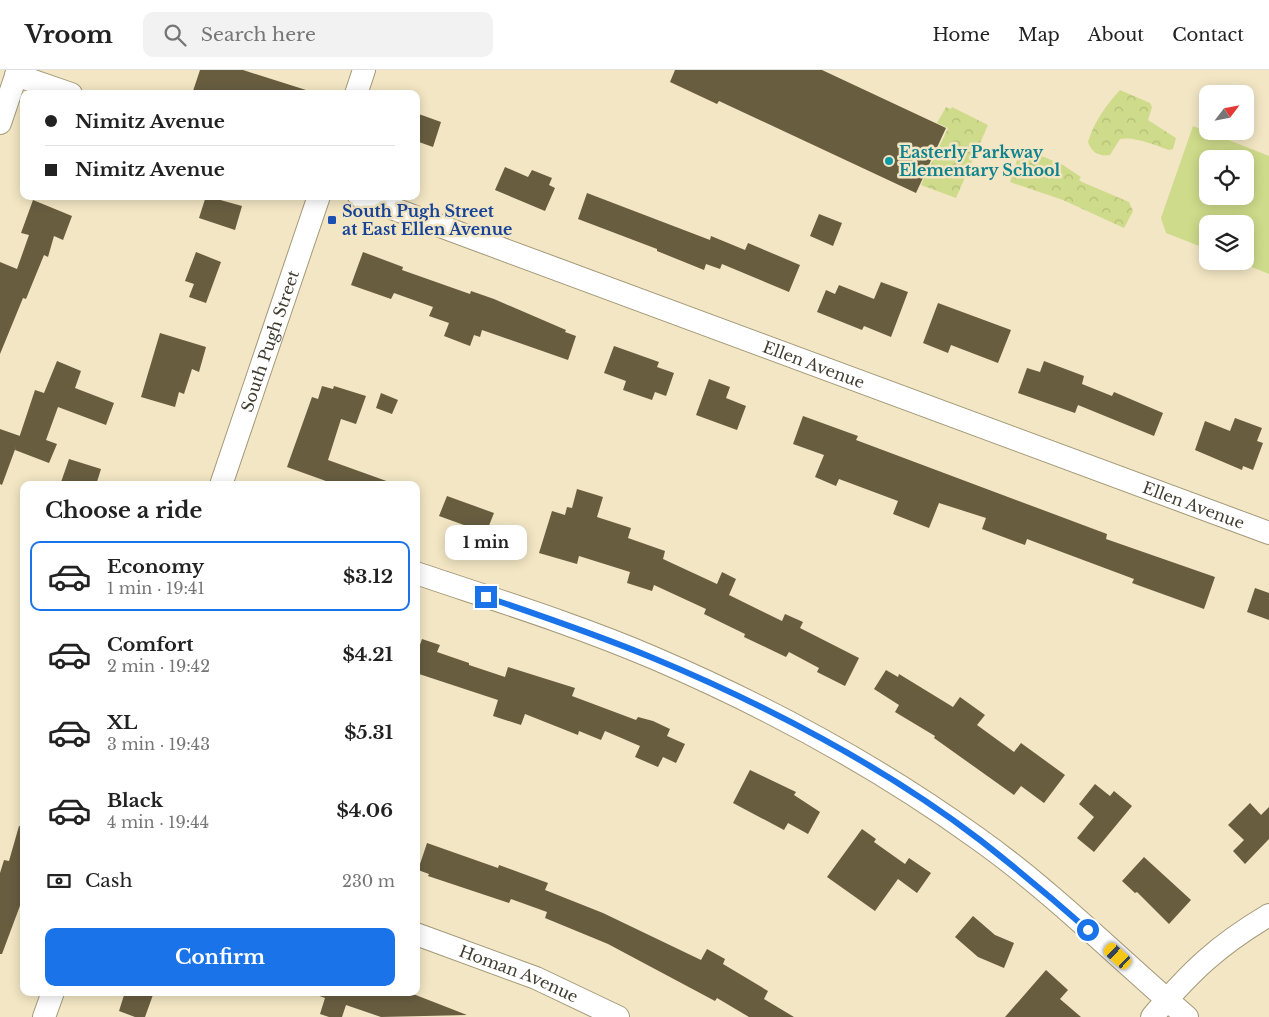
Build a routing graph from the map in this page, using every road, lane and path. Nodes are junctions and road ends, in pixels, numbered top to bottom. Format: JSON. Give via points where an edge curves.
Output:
{"nodes":[{"id":1,"x":364,"y":70,"type":"edge"},
{"id":2,"x":17,"y":72,"type":"edge"},
{"id":3,"x":61,"y":90,"type":"edge"},
{"id":4,"x":357,"y":90,"type":"edge"},
{"id":5,"x":0,"y":123,"type":"edge"},
{"id":6,"x":317,"y":200,"type":"edge"},
{"id":7,"x":370,"y":200,"type":"edge"},
{"id":8,"x":222,"y":481,"type":"edge"},
{"id":9,"x":1269,"y":533,"type":"edge"},
{"id":10,"x":420,"y":574,"type":"edge"},
{"id":11,"x":1269,"y":915,"type":"edge"},
{"id":12,"x":420,"y":935,"type":"edge"},
{"id":13,"x":52,"y":996,"type":"edge"},
{"id":14,"x":1167,"y":1000,"type":"junction"},
{"id":15,"x":44,"y":1017,"type":"edge"},
{"id":16,"x":618,"y":1017,"type":"edge"},
{"id":17,"x":1152,"y":1017,"type":"edge"},
{"id":18,"x":1187,"y":1017,"type":"edge"}],
"edges":[{"from":1,"to":4,"type":"street"},
{"from":2,"to":3,"type":"street"},
{"from":2,"to":5,"type":"street"},
{"from":6,"to":8,"type":"street","name":"South Pugh Street"},
{"from":7,"to":9,"type":"street","name":"Ellen Avenue"},
{"from":10,"to":14,"type":"street","via":[[653,658],[739,696],[823,740],[895,782],[979,839]]},
{"from":11,"to":14,"type":"street","via":[[1219,947],[1189,974]]},
{"from":12,"to":16,"type":"street","name":"Homan Avenue","via":[[536,978]]},
{"from":13,"to":15,"type":"street"},
{"from":14,"to":17,"type":"street"},
{"from":14,"to":18,"type":"street"}]}
